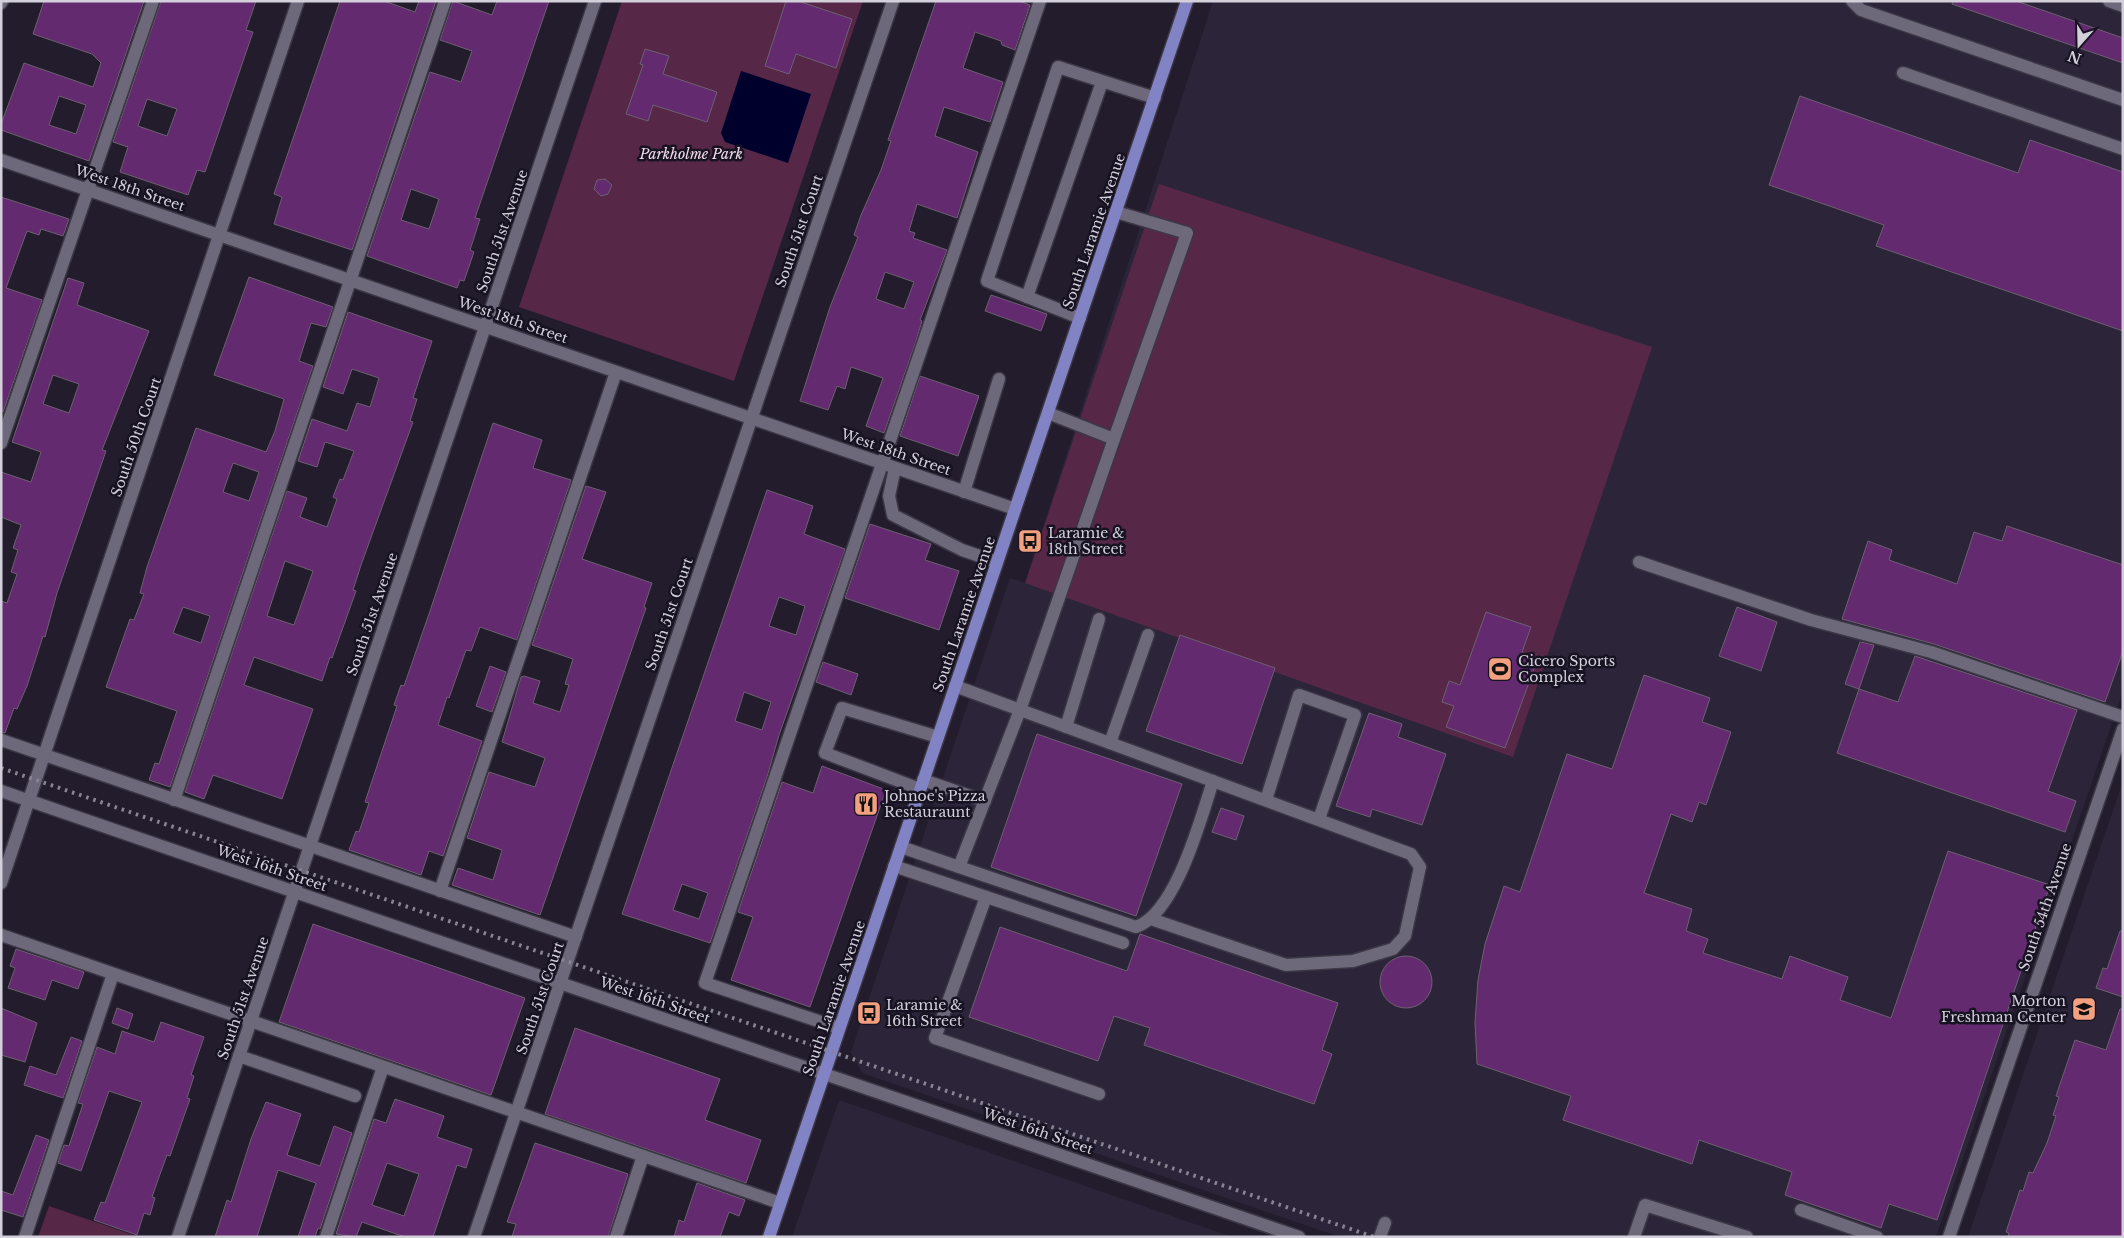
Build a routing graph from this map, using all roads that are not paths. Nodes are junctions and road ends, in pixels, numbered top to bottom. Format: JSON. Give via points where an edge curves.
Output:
{"nodes":[{"id":1,"x":153,"y":1,"type":"edge"},
{"id":2,"x":298,"y":1,"type":"edge"},
{"id":3,"x":445,"y":1,"type":"edge"},
{"id":4,"x":595,"y":1,"type":"edge"},
{"id":5,"x":893,"y":1,"type":"edge"},
{"id":6,"x":1040,"y":1,"type":"edge"},
{"id":7,"x":1187,"y":1,"type":"edge"},
{"id":8,"x":1852,"y":1,"type":"edge"},
{"id":9,"x":2109,"y":1,"type":"edge"},
{"id":10,"x":2123,"y":6,"type":"edge"},
{"id":11,"x":1903,"y":73,"type":"dead end"},
{"id":12,"x":1102,"y":82,"type":"junction"},
{"id":13,"x":1154,"y":98,"type":"junction"},
{"id":14,"x":2123,"y":100,"type":"edge"},
{"id":15,"x":2123,"y":149,"type":"edge"},
{"id":16,"x":1,"y":160,"type":"edge"},
{"id":17,"x":89,"y":190,"type":"junction"},
{"id":18,"x":1116,"y":212,"type":"junction"},
{"id":19,"x":220,"y":235,"type":"junction"},
{"id":20,"x":352,"y":281,"type":"junction"},
{"id":21,"x":1027,"y":297,"type":"junction"},
{"id":22,"x":1080,"y":318,"type":"junction"},
{"id":23,"x":485,"y":327,"type":"junction"},
{"id":24,"x":616,"y":372,"type":"junction"},
{"id":25,"x":999,"y":379,"type":"dead end"},
{"id":26,"x":1048,"y":413,"type":"junction"},
{"id":27,"x":751,"y":418,"type":"junction"},
{"id":28,"x":1114,"y":439,"type":"junction"},
{"id":29,"x":1,"y":443,"type":"edge"},
{"id":30,"x":889,"y":466,"type":"junction"},
{"id":31,"x":964,"y":492,"type":"junction"},
{"id":32,"x":1015,"y":509,"type":"junction"},
{"id":33,"x":997,"y":562,"type":"junction"},
{"id":34,"x":1639,"y":562,"type":"dead end"},
{"id":35,"x":1099,"y":619,"type":"dead end"},
{"id":36,"x":1148,"y":635,"type":"dead end"},
{"id":37,"x":955,"y":686,"type":"junction"},
{"id":38,"x":1020,"y":710,"type":"junction"},
{"id":39,"x":2123,"y":717,"type":"edge"},
{"id":40,"x":1066,"y":727,"type":"junction"},
{"id":41,"x":2123,"y":729,"type":"edge"},
{"id":42,"x":938,"y":737,"type":"junction"},
{"id":43,"x":1,"y":740,"type":"edge"},
{"id":44,"x":1110,"y":743,"type":"junction"},
{"id":45,"x":44,"y":755,"type":"junction"},
{"id":46,"x":1214,"y":781,"type":"junction"},
{"id":47,"x":922,"y":784,"type":"junction"},
{"id":48,"x":1,"y":791,"type":"edge"},
{"id":49,"x":174,"y":800,"type":"junction"},
{"id":50,"x":1266,"y":800,"type":"junction"},
{"id":51,"x":29,"y":801,"type":"junction"},
{"id":52,"x":985,"y":801,"type":"junction"},
{"id":53,"x":1319,"y":820,"type":"junction"},
{"id":54,"x":310,"y":846,"type":"junction"},
{"id":55,"x":901,"y":847,"type":"junction"},
{"id":56,"x":894,"y":866,"type":"junction"},
{"id":57,"x":959,"y":867,"type":"junction"},
{"id":58,"x":1,"y":883,"type":"edge"},
{"id":59,"x":440,"y":891,"type":"junction"},
{"id":60,"x":294,"y":892,"type":"junction"},
{"id":61,"x":986,"y":897,"type":"junction"},
{"id":62,"x":1151,"y":919,"type":"junction"},
{"id":63,"x":1,"y":935,"type":"edge"},
{"id":64,"x":576,"y":937,"type":"junction"},
{"id":65,"x":1123,"y":943,"type":"dead end"},
{"id":66,"x":113,"y":974,"type":"junction"},
{"id":67,"x":560,"y":983,"type":"junction"},
{"id":68,"x":251,"y":1021,"type":"junction"},
{"id":69,"x":839,"y":1028,"type":"junction"},
{"id":70,"x":239,"y":1056,"type":"junction"},
{"id":71,"x":383,"y":1067,"type":"junction"},
{"id":72,"x":824,"y":1074,"type":"junction"},
{"id":73,"x":1099,"y":1094,"type":"dead end"},
{"id":74,"x":355,"y":1096,"type":"dead end"},
{"id":75,"x":517,"y":1112,"type":"junction"},
{"id":76,"x":643,"y":1156,"type":"junction"},
{"id":77,"x":780,"y":1203,"type":"junction"},
{"id":78,"x":1801,"y":1210,"type":"dead end"},
{"id":79,"x":1385,"y":1223,"type":"dead end"},
{"id":80,"x":25,"y":1237,"type":"edge"},
{"id":81,"x":178,"y":1237,"type":"edge"},
{"id":82,"x":326,"y":1237,"type":"edge"},
{"id":83,"x":474,"y":1237,"type":"edge"},
{"id":84,"x":616,"y":1237,"type":"edge"},
{"id":85,"x":768,"y":1237,"type":"edge"},
{"id":86,"x":1299,"y":1237,"type":"edge"},
{"id":87,"x":1380,"y":1237,"type":"edge"},
{"id":88,"x":1634,"y":1237,"type":"edge"},
{"id":89,"x":1747,"y":1237,"type":"edge"},
{"id":90,"x":1877,"y":1237,"type":"edge"},
{"id":91,"x":1949,"y":1237,"type":"edge"}],
"edges":[{"from":1,"to":17,"type":"street"},
{"from":2,"to":19,"type":"street","name":"South 50th Court"},
{"from":3,"to":20,"type":"street"},
{"from":4,"to":23,"type":"street","name":"South 51st Avenue"},
{"from":5,"to":27,"type":"street","name":"South 51st Court"},
{"from":6,"to":30,"type":"street"},
{"from":7,"to":13,"type":"main road","name":"South Laramie Avenue"},
{"from":8,"to":14,"type":"street","via":[[1862,10]]},
{"from":9,"to":10,"type":"street"},
{"from":11,"to":15,"type":"street"},
{"from":12,"to":13,"type":"street"},
{"from":12,"to":21,"type":"street"},
{"from":12,"to":21,"type":"street","via":[[1058,67],[987,281]]},
{"from":13,"to":18,"type":"main road","name":"South Laramie Avenue"},
{"from":16,"to":17,"type":"street","name":"West 18th Street"},
{"from":17,"to":19,"type":"street","name":"West 18th Street"},
{"from":17,"to":29,"type":"street"},
{"from":18,"to":22,"type":"main road","name":"South Laramie Avenue"},
{"from":18,"to":28,"type":"street","via":[[1187,233]]},
{"from":19,"to":20,"type":"street","name":"West 18th Street"},
{"from":19,"to":45,"type":"street","name":"South 50th Court"},
{"from":20,"to":23,"type":"street","name":"West 18th Street"},
{"from":20,"to":49,"type":"street"},
{"from":21,"to":22,"type":"street"},
{"from":22,"to":26,"type":"main road","name":"South Laramie Avenue"},
{"from":23,"to":24,"type":"street","name":"West 18th Street"},
{"from":23,"to":54,"type":"street","name":"South 51st Avenue"},
{"from":24,"to":27,"type":"street","name":"West 18th Street"},
{"from":24,"to":59,"type":"street"},
{"from":25,"to":31,"type":"street"},
{"from":26,"to":28,"type":"street"},
{"from":26,"to":32,"type":"main road","name":"South Laramie Avenue"},
{"from":27,"to":30,"type":"street","name":"West 18th Street"},
{"from":27,"to":64,"type":"street","name":"South 51st Court"},
{"from":28,"to":38,"type":"street"},
{"from":30,"to":31,"type":"street","name":"West 18th Street"},
{"from":30,"to":33,"type":"street","via":[[893,515],[971,554]]},
{"from":30,"to":69,"type":"street","via":[[705,983]]},
{"from":31,"to":32,"type":"street","name":"West 18th Street"},
{"from":32,"to":33,"type":"main road","name":"South Laramie Avenue"},
{"from":33,"to":37,"type":"main road","name":"South Laramie Avenue"},
{"from":34,"to":39,"type":"street","via":[[1811,620],[1931,652]]},
{"from":35,"to":40,"type":"street"},
{"from":36,"to":44,"type":"street"},
{"from":37,"to":38,"type":"street"},
{"from":37,"to":42,"type":"main road","name":"South Laramie Avenue"},
{"from":38,"to":40,"type":"street"},
{"from":38,"to":52,"type":"street"},
{"from":40,"to":44,"type":"street"},
{"from":41,"to":91,"type":"street","name":"South 54th Avenue"},
{"from":42,"to":47,"type":"main road","name":"South Laramie Avenue"},
{"from":42,"to":47,"type":"street","via":[[842,708],[825,753]]},
{"from":43,"to":45,"type":"street"},
{"from":44,"to":46,"type":"street"},
{"from":45,"to":49,"type":"street"},
{"from":45,"to":51,"type":"street","name":"South 50th Court"},
{"from":46,"to":50,"type":"street"},
{"from":46,"to":62,"type":"street","via":[[1189,854],[1169,894]]},
{"from":47,"to":52,"type":"street"},
{"from":47,"to":55,"type":"main road","name":"South Laramie Avenue"},
{"from":48,"to":51,"type":"street","name":"West 16th Street"},
{"from":49,"to":54,"type":"street"},
{"from":50,"to":53,"type":"street"},
{"from":50,"to":53,"type":"street","via":[[1299,695],[1355,715]]},
{"from":51,"to":58,"type":"street","name":"South 50th Court"},
{"from":51,"to":60,"type":"street","name":"West 16th Street"},
{"from":52,"to":57,"type":"street"},
{"from":53,"to":62,"type":"street","via":[[1411,854],[1420,867],[1405,936],[1393,949],[1353,962],[1286,964]]},
{"from":54,"to":59,"type":"street"},
{"from":54,"to":60,"type":"street","name":"South 51st Avenue"},
{"from":55,"to":56,"type":"main road","name":"South Laramie Avenue"},
{"from":55,"to":57,"type":"street"},
{"from":56,"to":61,"type":"street"},
{"from":56,"to":69,"type":"main road","name":"South Laramie Avenue"},
{"from":57,"to":62,"type":"street","via":[[1136,927]]},
{"from":59,"to":64,"type":"street"},
{"from":60,"to":67,"type":"street","name":"West 16th Street"},
{"from":60,"to":68,"type":"street","name":"South 51st Avenue"},
{"from":61,"to":65,"type":"street"},
{"from":61,"to":73,"type":"street","via":[[935,1038]]},
{"from":63,"to":66,"type":"street"},
{"from":64,"to":67,"type":"street","name":"South 51st Court"},
{"from":66,"to":68,"type":"street"},
{"from":66,"to":80,"type":"street"},
{"from":67,"to":72,"type":"street","name":"West 16th Street"},
{"from":67,"to":75,"type":"street","name":"South 51st Court"},
{"from":68,"to":70,"type":"street","name":"South 51st Avenue"},
{"from":68,"to":71,"type":"street"},
{"from":69,"to":72,"type":"main road","name":"South Laramie Avenue"},
{"from":70,"to":74,"type":"street"},
{"from":70,"to":81,"type":"street","name":"South 51st Avenue"},
{"from":71,"to":75,"type":"street"},
{"from":71,"to":82,"type":"street"},
{"from":72,"to":77,"type":"main road","name":"South Laramie Avenue"},
{"from":72,"to":86,"type":"street","name":"West 16th Street"},
{"from":75,"to":76,"type":"street"},
{"from":75,"to":83,"type":"street","name":"South 51st Court"},
{"from":76,"to":77,"type":"street"},
{"from":76,"to":84,"type":"street"},
{"from":77,"to":85,"type":"main road","name":"South Laramie Avenue"},
{"from":78,"to":90,"type":"street"},
{"from":79,"to":87,"type":"street"},
{"from":88,"to":89,"type":"street","via":[[1645,1205]]}]}
